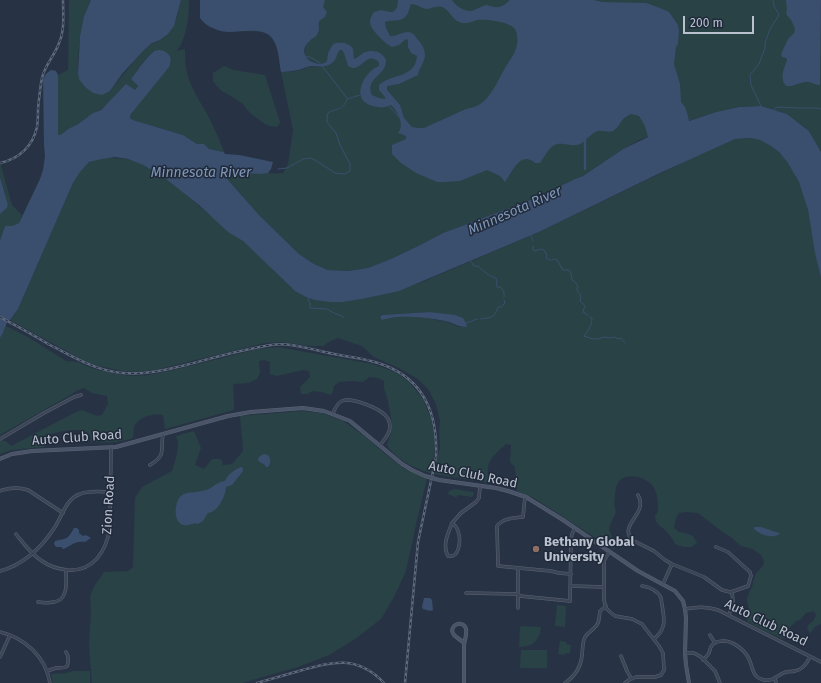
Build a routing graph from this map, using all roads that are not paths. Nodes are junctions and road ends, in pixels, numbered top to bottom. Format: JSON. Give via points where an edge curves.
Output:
{"nodes":[{"id":1,"x":80,"y":395,"type":"dead end"},
{"id":2,"x":333,"y":413,"type":"junction"},
{"id":3,"x":163,"y":434,"type":"junction"},
{"id":4,"x":0,"y":438,"type":"edge"},
{"id":5,"x":380,"y":445,"type":"junction"},
{"id":6,"x":111,"y":447,"type":"junction"},
{"id":7,"x":0,"y":459,"type":"edge"},
{"id":8,"x":150,"y":465,"type":"dead end"},
{"id":9,"x":480,"y":486,"type":"junction"},
{"id":10,"x":0,"y":491,"type":"edge"},
{"id":11,"x":111,"y":492,"type":"junction"},
{"id":12,"x":638,"y":495,"type":"dead end"},
{"id":13,"x":525,"y":497,"type":"junction"},
{"id":14,"x":63,"y":513,"type":"junction"},
{"id":15,"x":452,"y":523,"type":"junction"},
{"id":16,"x":575,"y":528,"type":"junction"},
{"id":17,"x":16,"y":534,"type":"dead end"},
{"id":18,"x":716,"y":547,"type":"dead end"},
{"id":19,"x":609,"y":552,"type":"junction"},
{"id":20,"x":32,"y":553,"type":"junction"},
{"id":21,"x":672,"y":564,"type":"junction"},
{"id":22,"x":518,"y":568,"type":"junction"},
{"id":23,"x":66,"y":570,"type":"junction"},
{"id":24,"x":0,"y":571,"type":"edge"},
{"id":25,"x":571,"y":574,"type":"junction"},
{"id":26,"x":663,"y":584,"type":"junction"},
{"id":27,"x":571,"y":586,"type":"junction"},
{"id":28,"x":642,"y":586,"type":"dead end"},
{"id":29,"x":604,"y":587,"type":"junction"},
{"id":30,"x":732,"y":592,"type":"junction"},
{"id":31,"x":466,"y":593,"type":"dead end"},
{"id":32,"x":518,"y":594,"type":"junction"},
{"id":33,"x":38,"y":602,"type":"dead end"},
{"id":34,"x":606,"y":606,"type":"junction"},
{"id":35,"x":518,"y":608,"type":"dead end"},
{"id":36,"x":685,"y":609,"type":"junction"},
{"id":37,"x":729,"y":615,"type":"junction"},
{"id":38,"x":0,"y":632,"type":"edge"},
{"id":39,"x":10,"y":635,"type":"junction"},
{"id":40,"x":710,"y":635,"type":"dead end"},
{"id":41,"x":654,"y":639,"type":"junction"},
{"id":42,"x":464,"y":643,"type":"junction"},
{"id":43,"x":715,"y":643,"type":"junction"},
{"id":44,"x":66,"y":652,"type":"dead end"},
{"id":45,"x":685,"y":653,"type":"junction"},
{"id":46,"x":621,"y":656,"type":"dead end"},
{"id":47,"x":810,"y":656,"type":"junction"},
{"id":48,"x":0,"y":657,"type":"edge"},
{"id":49,"x":703,"y":660,"type":"junction"},
{"id":50,"x":821,"y":662,"type":"edge"},
{"id":51,"x":47,"y":671,"type":"junction"},
{"id":52,"x":631,"y":678,"type":"junction"},
{"id":53,"x":774,"y":679,"type":"junction"},
{"id":54,"x":570,"y":682,"type":"edge"},
{"id":55,"x":50,"y":683,"type":"edge"},
{"id":56,"x":464,"y":683,"type":"edge"},
{"id":57,"x":565,"y":683,"type":"edge"},
{"id":58,"x":626,"y":683,"type":"edge"},
{"id":59,"x":689,"y":683,"type":"edge"},
{"id":60,"x":720,"y":683,"type":"edge"},
{"id":61,"x":776,"y":683,"type":"edge"}],
"edges":[{"from":1,"to":4,"type":"street"},
{"from":2,"to":3,"type":"street","name":"Auto Club Road","via":[[303,408],[245,412]]},
{"from":2,"to":5,"type":"street","name":"Auto Club Road","via":[[350,421]]},
{"from":2,"to":5,"type":"street","via":[[345,400],[382,413],[388,418],[390,429]]},
{"from":3,"to":6,"type":"street","name":"Auto Club Road"},
{"from":3,"to":8,"type":"street","via":[[162,453],[159,459]]},
{"from":5,"to":9,"type":"street","name":"Auto Club Road","bridge":true,"via":[[402,464],[425,476]]},
{"from":6,"to":7,"type":"street","name":"Auto Club Road","via":[[32,451]]},
{"from":6,"to":11,"type":"street","name":"Zion Road"},
{"from":9,"to":13,"type":"street","name":"Auto Club Road"},
{"from":9,"to":15,"type":"street","via":[[476,502]]},
{"from":10,"to":14,"type":"street","via":[[12,488],[28,490]]},
{"from":11,"to":14,"type":"street","via":[[80,494],[72,499]]},
{"from":11,"to":23,"type":"street","name":"Zion Road","via":[[110,528],[103,549],[87,567]]},
{"from":12,"to":21,"type":"street","via":[[641,501],[640,508],[627,534],[632,540]]},
{"from":13,"to":16,"type":"street","name":"Auto Club Road"},
{"from":13,"to":22,"type":"street","via":[[523,517],[503,521],[497,526],[498,566]]},
{"from":14,"to":20,"type":"street","via":[[49,536]]},
{"from":15,"to":15,"type":"street","via":[[458,530],[460,543],[456,553],[451,557],[446,553],[445,547]]},
{"from":16,"to":19,"type":"street","name":"Auto Club Road"},
{"from":16,"to":25,"type":"street","via":[[571,539]]},
{"from":17,"to":20,"type":"street","name":"Zion Road"},
{"from":18,"to":30,"type":"street","via":[[728,552],[752,576],[748,586]]},
{"from":19,"to":26,"type":"street","name":"Auto Club Road"},
{"from":19,"to":29,"type":"street","via":[[604,561]]},
{"from":20,"to":23,"type":"street","name":"Zion Road","via":[[50,566]]},
{"from":20,"to":24,"type":"street","via":[[14,566]]},
{"from":21,"to":26,"type":"street"},
{"from":21,"to":30,"type":"street","via":[[700,575],[722,590]]},
{"from":22,"to":25,"type":"street"},
{"from":22,"to":32,"type":"street"},
{"from":23,"to":33,"type":"street","via":[[66,591],[63,597],[55,602]]},
{"from":25,"to":27,"type":"street"},
{"from":26,"to":36,"type":"street","name":"Auto Club Road","via":[[678,593]]},
{"from":27,"to":29,"type":"street"},
{"from":27,"to":32,"type":"street","via":[[570,601]]},
{"from":28,"to":41,"type":"street","via":[[656,592],[661,598],[664,626]]},
{"from":29,"to":34,"type":"street"},
{"from":30,"to":37,"type":"street","via":[[733,602]]},
{"from":31,"to":32,"type":"street"},
{"from":32,"to":35,"type":"street"},
{"from":34,"to":41,"type":"street","via":[[615,616],[642,624]]},
{"from":34,"to":54,"type":"street","via":[[600,611],[599,622],[582,644],[581,664]]},
{"from":36,"to":37,"type":"street","name":"Auto Club Road","via":[[706,607]]},
{"from":36,"to":45,"type":"street"},
{"from":37,"to":47,"type":"street","name":"Auto Club Road"},
{"from":38,"to":39,"type":"street"},
{"from":39,"to":48,"type":"street"},
{"from":39,"to":51,"type":"street","via":[[21,640],[35,652]]},
{"from":40,"to":43,"type":"street"},
{"from":41,"to":52,"type":"street","via":[[662,649],[663,673],[658,677]]},
{"from":42,"to":42,"type":"street","via":[[466,628],[457,624],[452,628],[453,634]]},
{"from":42,"to":56,"type":"street"},
{"from":43,"to":49,"type":"street"},
{"from":43,"to":53,"type":"street","via":[[724,641],[735,645],[747,656],[757,677],[764,680]]},
{"from":44,"to":51,"type":"street","via":[[67,666]]},
{"from":45,"to":49,"type":"street","via":[[694,653]]},
{"from":45,"to":59,"type":"street"},
{"from":46,"to":52,"type":"street"},
{"from":47,"to":50,"type":"street","name":"Auto Club Road"},
{"from":47,"to":53,"type":"street","via":[[802,669],[785,672]]},
{"from":49,"to":60,"type":"street","via":[[715,671]]},
{"from":51,"to":55,"type":"street"},
{"from":52,"to":58,"type":"street"},
{"from":53,"to":61,"type":"street"},
{"from":54,"to":57,"type":"street"}]}
